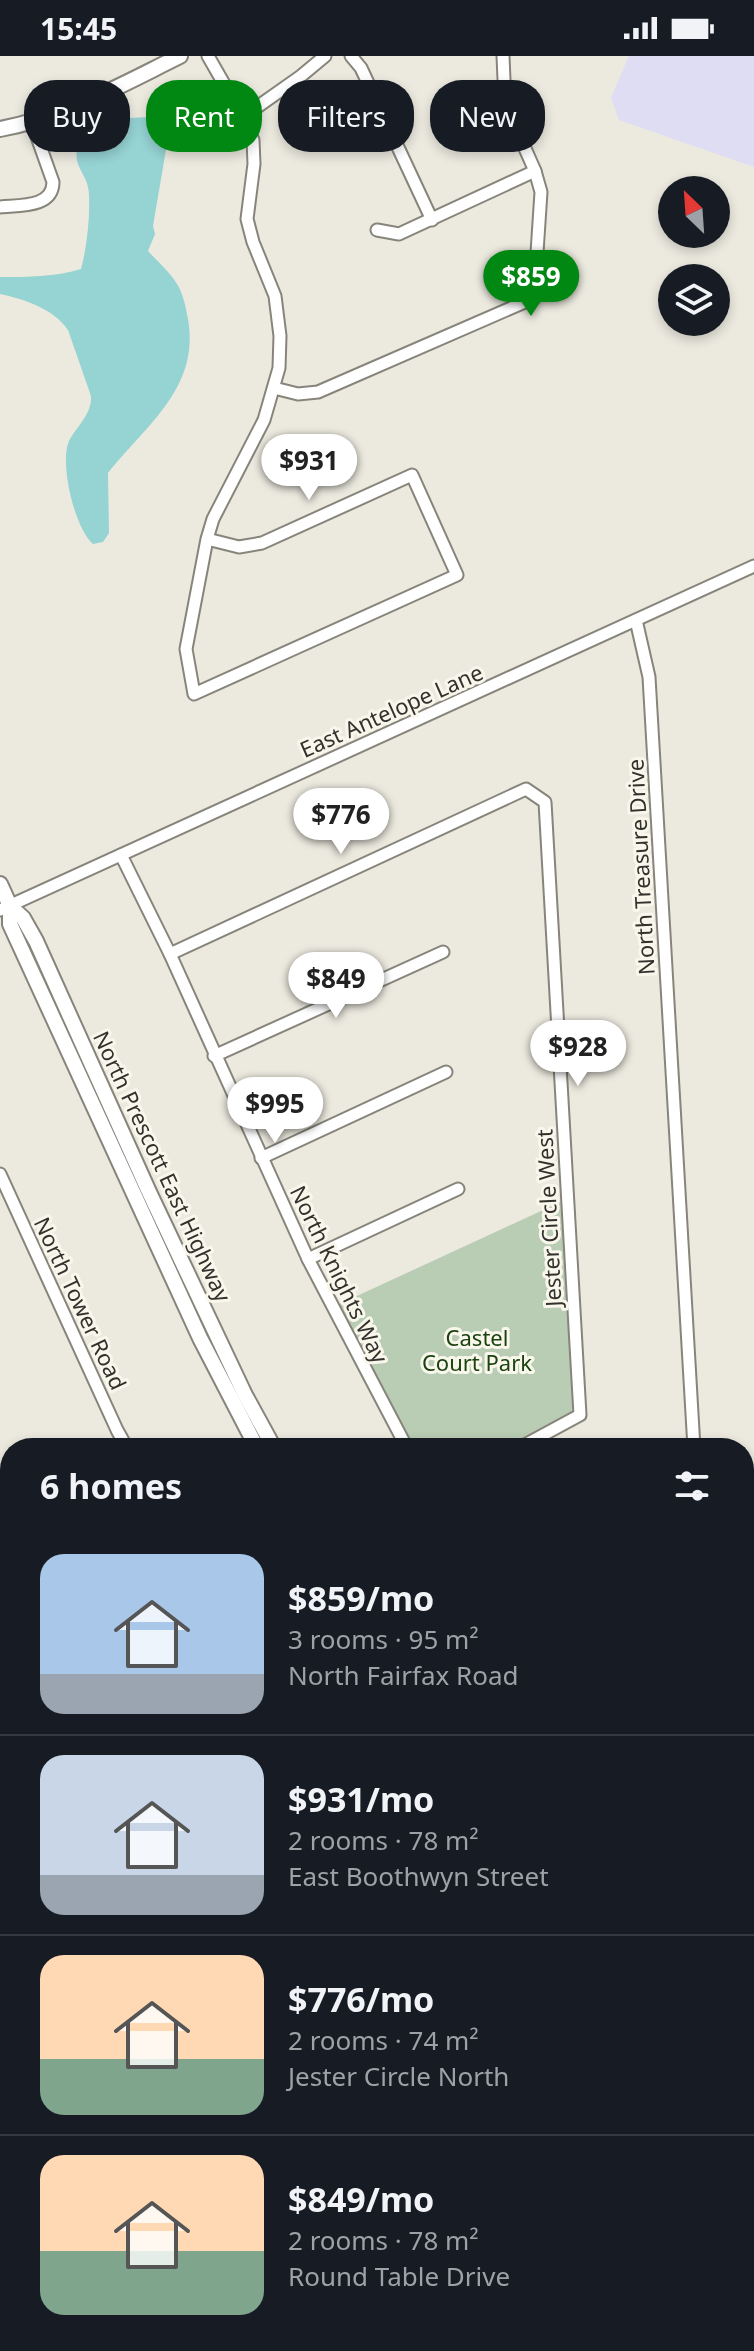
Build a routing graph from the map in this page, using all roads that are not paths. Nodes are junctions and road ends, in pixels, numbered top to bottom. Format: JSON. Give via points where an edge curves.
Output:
{"nodes":[{"id":1,"x":180,"y":56,"type":"edge"},
{"id":2,"x":208,"y":56,"type":"edge"},
{"id":3,"x":325,"y":56,"type":"edge"},
{"id":4,"x":351,"y":56,"type":"edge"},
{"id":5,"x":503,"y":56,"type":"edge"},
{"id":6,"x":222,"y":80,"type":"edge"},
{"id":7,"x":130,"y":81,"type":"edge"},
{"id":8,"x":262,"y":104,"type":"edge"},
{"id":9,"x":24,"y":124,"type":"edge"},
{"id":10,"x":0,"y":129,"type":"edge"},
{"id":11,"x":42,"y":152,"type":"edge"},
{"id":12,"x":254,"y":152,"type":"edge"},
{"id":13,"x":535,"y":171,"type":"junction"},
{"id":14,"x":0,"y":207,"type":"edge"},
{"id":15,"x":432,"y":220,"type":"junction"},
{"id":16,"x":377,"y":230,"type":"dead end"},
{"id":17,"x":274,"y":388,"type":"junction"},
{"id":18,"x":207,"y":539,"type":"junction"},
{"id":19,"x":754,"y":566,"type":"edge"},
{"id":20,"x":636,"y":620,"type":"junction"},
{"id":21,"x":121,"y":855,"type":"junction"},
{"id":22,"x":0,"y":884,"type":"edge"},
{"id":23,"x":5,"y":908,"type":"edge"},
{"id":24,"x":443,"y":952,"type":"dead end"},
{"id":25,"x":170,"y":954,"type":"junction"},
{"id":26,"x":214,"y":1056,"type":"junction"},
{"id":27,"x":446,"y":1072,"type":"dead end"},
{"id":28,"x":261,"y":1158,"type":"junction"},
{"id":29,"x":0,"y":1174,"type":"edge"},
{"id":30,"x":458,"y":1189,"type":"dead end"},
{"id":31,"x":148,"y":1207,"type":"junction"},
{"id":32,"x":308,"y":1259,"type":"junction"},
{"id":33,"x":121,"y":1438,"type":"edge"},
{"id":34,"x":252,"y":1438,"type":"edge"},
{"id":35,"x":269,"y":1438,"type":"edge"},
{"id":36,"x":402,"y":1438,"type":"edge"},
{"id":37,"x":537,"y":1438,"type":"edge"},
{"id":38,"x":693,"y":1438,"type":"edge"}],
"edges":[{"from":1,"to":7,"type":"street"},
{"from":2,"to":6,"type":"street"},
{"from":3,"to":8,"type":"street"},
{"from":4,"to":15,"type":"street"},
{"from":5,"to":13,"type":"street","via":[[505,103]]},
{"from":9,"to":10,"type":"street"},
{"from":11,"to":14,"type":"street","via":[[53,182],[49,198]]},
{"from":12,"to":17,"type":"street","via":[[247,219],[275,296],[279,357]]},
{"from":13,"to":15,"type":"street"},
{"from":13,"to":17,"type":"street","via":[[541,192],[534,298],[318,392]]},
{"from":15,"to":16,"type":"street","via":[[399,234]]},
{"from":17,"to":18,"type":"street"},
{"from":18,"to":18,"type":"street","via":[[239,547],[262,543],[412,475],[457,575],[194,694],[186,649]]},
{"from":19,"to":20,"type":"street","name":"East Antelope Lane"},
{"from":20,"to":21,"type":"street","name":"East Antelope Lane"},
{"from":20,"to":38,"type":"street","name":"North Treasure Drive","via":[[649,674]]},
{"from":21,"to":23,"type":"street","name":"East Antelope Lane"},
{"from":21,"to":25,"type":"street","name":"North Knights Way"},
{"from":22,"to":23,"type":"street","name":"North Prescott East Highway"},
{"from":23,"to":31,"type":"street","name":"North Prescott East Highway"},
{"from":24,"to":26,"type":"street"},
{"from":25,"to":26,"type":"street","name":"North Knights Way"},
{"from":25,"to":37,"type":"street","name":"Jester Circle West","via":[[526,789],[545,802],[580,1415]]},
{"from":26,"to":28,"type":"street","name":"North Knights Way"},
{"from":27,"to":28,"type":"street"},
{"from":28,"to":32,"type":"street","name":"North Knights Way"},
{"from":29,"to":33,"type":"street","name":"North Tower Road"},
{"from":30,"to":32,"type":"street"},
{"from":31,"to":34,"type":"street","name":"North Prescott East Highway","via":[[206,1351]]},
{"from":31,"to":35,"type":"street","name":"North Prescott East Highway"},
{"from":32,"to":36,"type":"street","name":"North Knights Way"}]}
